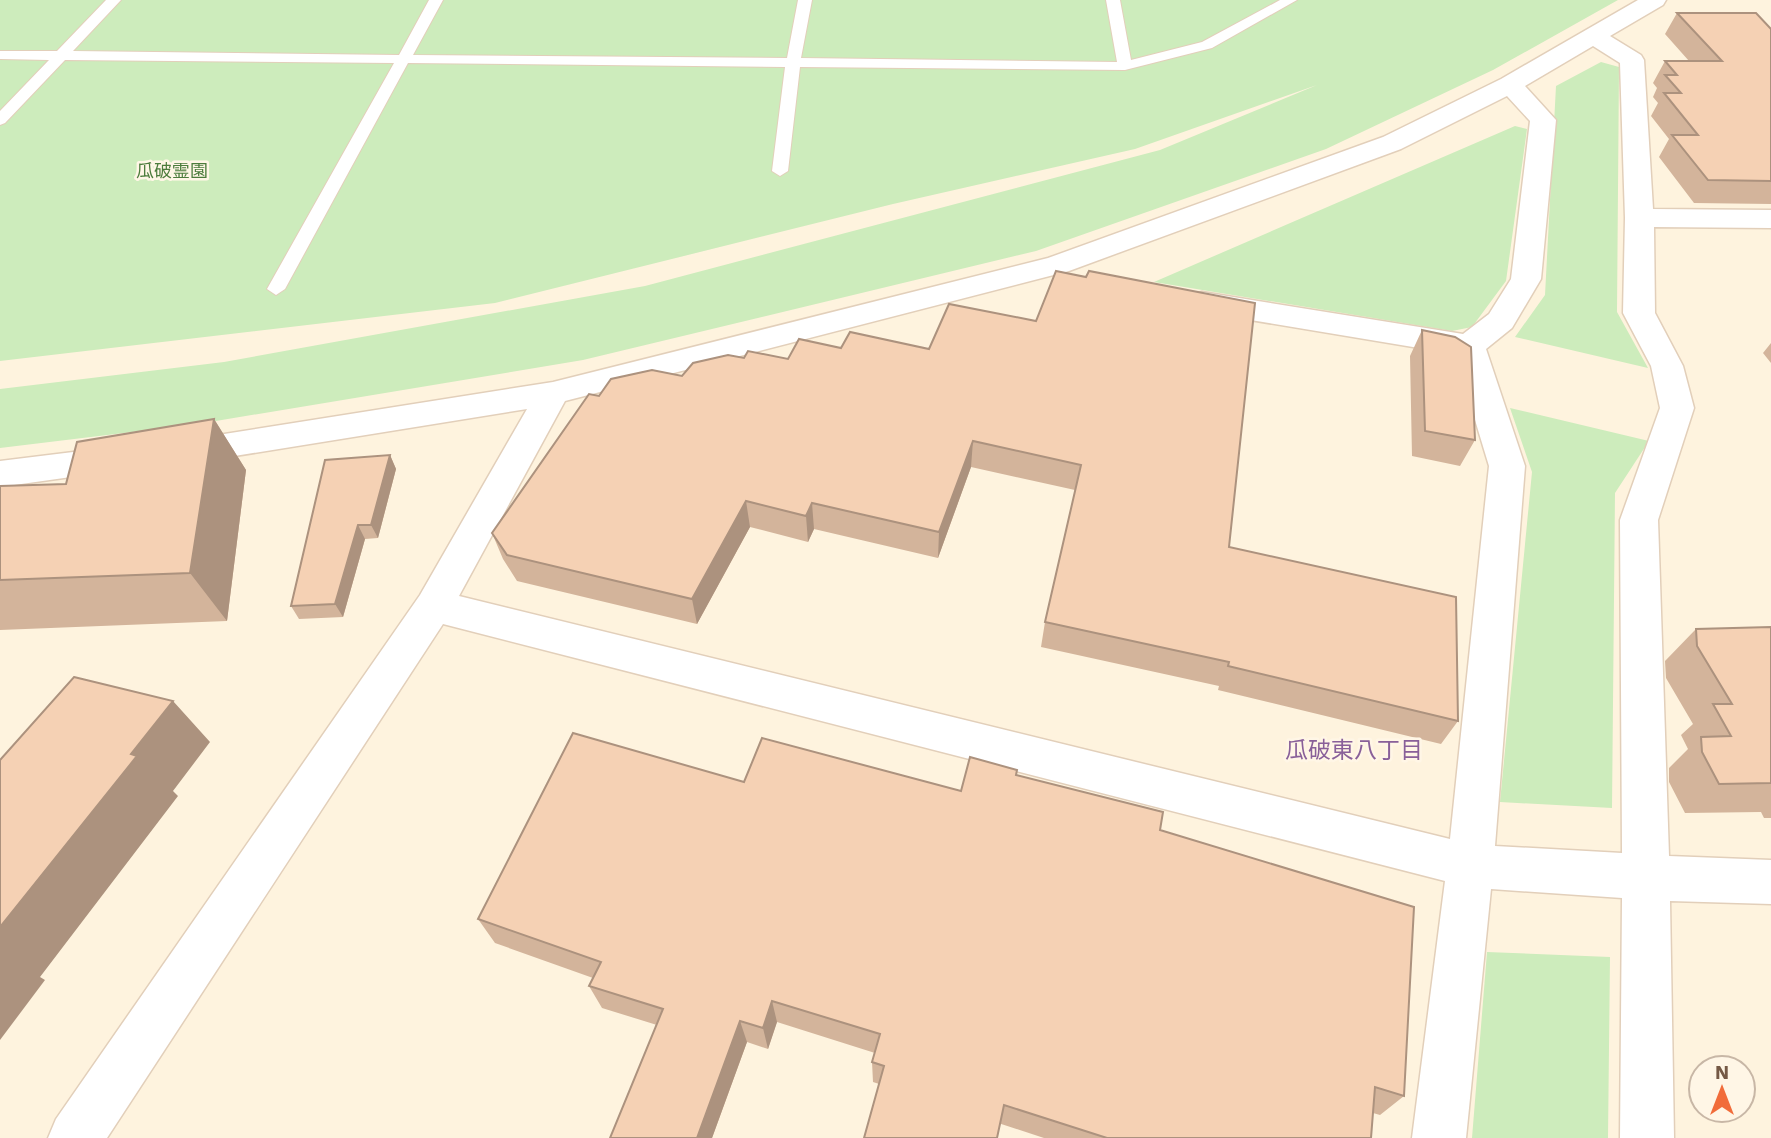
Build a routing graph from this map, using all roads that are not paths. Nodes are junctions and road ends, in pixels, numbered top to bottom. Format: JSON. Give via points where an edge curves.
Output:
{"nodes":[{"id":1,"x":114,"y":0,"type":"edge"},
{"id":2,"x":436,"y":0,"type":"edge"},
{"id":3,"x":805,"y":0,"type":"edge"},
{"id":4,"x":1113,"y":0,"type":"edge"},
{"id":5,"x":1290,"y":0,"type":"edge"},
{"id":6,"x":1655,"y":0,"type":"edge"},
{"id":7,"x":1594,"y":36,"type":"junction"},
{"id":8,"x":0,"y":55,"type":"edge"},
{"id":9,"x":62,"y":55,"type":"junction"},
{"id":10,"x":404,"y":58,"type":"junction"},
{"id":11,"x":793,"y":63,"type":"junction"},
{"id":12,"x":1125,"y":66,"type":"junction"},
{"id":13,"x":1510,"y":84,"type":"junction"},
{"id":14,"x":0,"y":120,"type":"edge"},
{"id":15,"x":780,"y":171,"type":"dead end"},
{"id":16,"x":1639,"y":218,"type":"junction"},
{"id":17,"x":1771,"y":219,"type":"edge"},
{"id":18,"x":1058,"y":265,"type":"junction"},
{"id":19,"x":1097,"y":279,"type":"edge"},
{"id":20,"x":276,"y":289,"type":"dead end"},
{"id":21,"x":1177,"y":298,"type":"edge"},
{"id":22,"x":1469,"y":346,"type":"junction"},
{"id":23,"x":553,"y":393,"type":"junction"},
{"id":24,"x":0,"y":474,"type":"edge"},
{"id":25,"x":434,"y":606,"type":"junction"},
{"id":26,"x":1470,"y":866,"type":"junction"},
{"id":27,"x":1647,"y":876,"type":"junction"},
{"id":28,"x":1771,"y":883,"type":"edge"},
{"id":29,"x":75,"y":1138,"type":"edge"},
{"id":30,"x":1439,"y":1138,"type":"edge"},
{"id":31,"x":1647,"y":1138,"type":"edge"}],
"edges":[{"from":1,"to":9,"type":"lane"},
{"from":2,"to":10,"type":"lane"},
{"from":3,"to":11,"type":"lane"},
{"from":4,"to":12,"type":"lane"},
{"from":5,"to":12,"type":"lane","via":[[1207,45]]},
{"from":6,"to":7,"type":"street"},
{"from":7,"to":13,"type":"street"},
{"from":7,"to":16,"type":"street","via":[[1632,60]]},
{"from":8,"to":9,"type":"lane"},
{"from":9,"to":10,"type":"lane"},
{"from":9,"to":14,"type":"lane"},
{"from":10,"to":11,"type":"lane"},
{"from":10,"to":20,"type":"lane"},
{"from":11,"to":12,"type":"lane"},
{"from":11,"to":15,"type":"lane"},
{"from":13,"to":18,"type":"street","via":[[1392,143]]},
{"from":13,"to":22,"type":"street","via":[[1542,120],[1526,279],[1501,321]]},
{"from":16,"to":17,"type":"street"},
{"from":16,"to":27,"type":"street","via":[[1639,313],[1667,366],[1677,408],[1639,520]]},
{"from":18,"to":19,"type":"street"},
{"from":18,"to":23,"type":"street"},
{"from":21,"to":22,"type":"street"},
{"from":22,"to":26,"type":"street","via":[[1507,466]]},
{"from":23,"to":24,"type":"street","via":[[243,444]]},
{"from":23,"to":25,"type":"street"},
{"from":25,"to":26,"type":"street"},
{"from":25,"to":29,"type":"street"},
{"from":26,"to":27,"type":"street"},
{"from":26,"to":30,"type":"street"},
{"from":27,"to":28,"type":"street"},
{"from":27,"to":31,"type":"street"}]}
